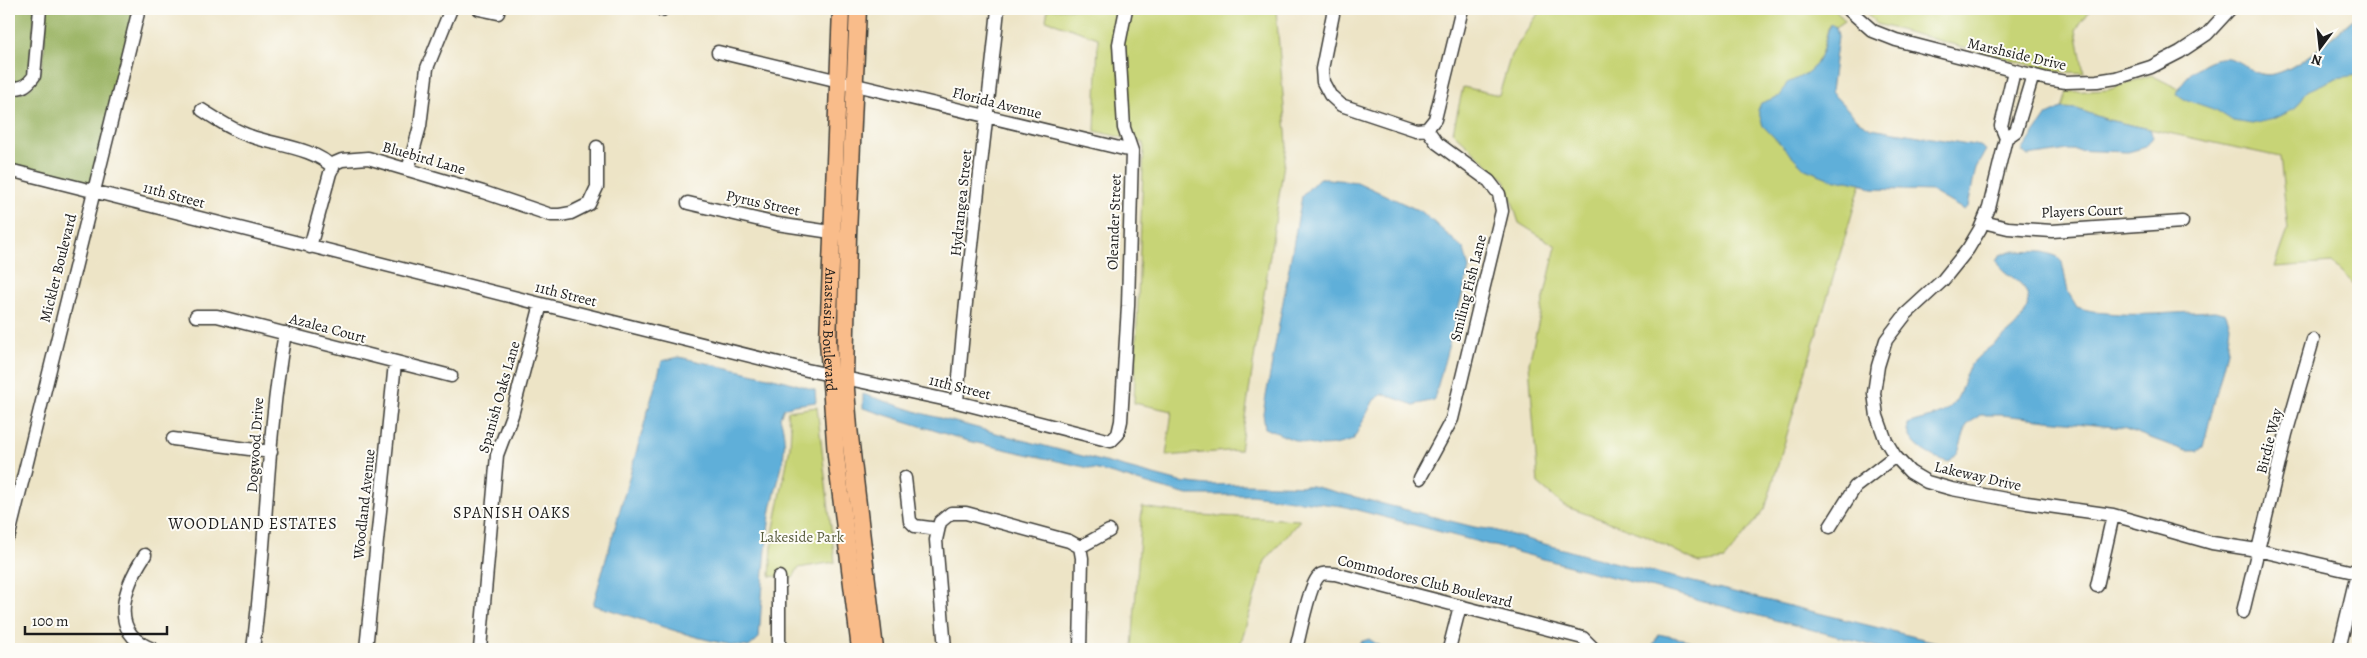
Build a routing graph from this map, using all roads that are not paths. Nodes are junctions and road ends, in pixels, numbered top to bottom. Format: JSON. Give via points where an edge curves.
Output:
{"nodes":[{"id":1,"x":40,"y":9,"type":"edge"},
{"id":2,"x":140,"y":9,"type":"edge"},
{"id":3,"x":451,"y":9,"type":"edge"},
{"id":4,"x":479,"y":9,"type":"edge"},
{"id":5,"x":841,"y":9,"type":"edge"},
{"id":6,"x":858,"y":9,"type":"edge"},
{"id":7,"x":998,"y":9,"type":"edge"},
{"id":8,"x":1126,"y":9,"type":"edge"},
{"id":9,"x":1334,"y":9,"type":"edge"},
{"id":10,"x":1462,"y":9,"type":"edge"},
{"id":11,"x":1468,"y":9,"type":"edge"},
{"id":12,"x":1848,"y":9,"type":"edge"},
{"id":13,"x":2230,"y":9,"type":"edge"},
{"id":14,"x":498,"y":13,"type":"dead end"},
{"id":15,"x":1458,"y":22,"type":"junction"},
{"id":16,"x":718,"y":52,"type":"dead end"},
{"id":17,"x":2014,"y":71,"type":"junction"},
{"id":18,"x":2033,"y":76,"type":"junction"},
{"id":19,"x":838,"y":81,"type":"junction"},
{"id":20,"x":854,"y":85,"type":"junction"},
{"id":21,"x":9,"y":88,"type":"edge"},
{"id":22,"x":202,"y":110,"type":"dead end"},
{"id":23,"x":986,"y":117,"type":"junction"},
{"id":24,"x":1427,"y":129,"type":"junction"},
{"id":25,"x":2006,"y":138,"type":"junction"},
{"id":26,"x":597,"y":147,"type":"dead end"},
{"id":27,"x":1132,"y":151,"type":"junction"},
{"id":28,"x":333,"y":168,"type":"junction"},
{"id":29,"x":9,"y":170,"type":"edge"},
{"id":30,"x":408,"y":170,"type":"junction"},
{"id":31,"x":94,"y":191,"type":"junction"},
{"id":32,"x":688,"y":203,"type":"dead end"},
{"id":33,"x":1983,"y":222,"type":"junction"},
{"id":34,"x":2182,"y":222,"type":"dead end"},
{"id":35,"x":831,"y":232,"type":"junction"},
{"id":36,"x":310,"y":247,"type":"junction"},
{"id":37,"x":541,"y":304,"type":"junction"},
{"id":38,"x":196,"y":316,"type":"dead end"},
{"id":39,"x":285,"y":333,"type":"junction"},
{"id":40,"x":2313,"y":340,"type":"dead end"},
{"id":41,"x":395,"y":363,"type":"junction"},
{"id":42,"x":451,"y":376,"type":"dead end"},
{"id":43,"x":838,"y":376,"type":"junction"},
{"id":44,"x":957,"y":402,"type":"junction"},
{"id":45,"x":1116,"y":436,"type":"joint"},
{"id":46,"x":173,"y":439,"type":"dead end"},
{"id":47,"x":271,"y":452,"type":"junction"},
{"id":48,"x":1895,"y":456,"type":"junction"},
{"id":49,"x":905,"y":478,"type":"dead end"},
{"id":50,"x":1420,"y":478,"type":"dead end"},
{"id":51,"x":2113,"y":515,"type":"junction"},
{"id":52,"x":1830,"y":527,"type":"dead end"},
{"id":53,"x":938,"y":529,"type":"junction"},
{"id":54,"x":1109,"y":530,"type":"dead end"},
{"id":55,"x":9,"y":535,"type":"edge"},
{"id":56,"x":1080,"y":547,"type":"junction"},
{"id":57,"x":2257,"y":550,"type":"junction"},
{"id":58,"x":145,"y":555,"type":"dead end"},
{"id":59,"x":2358,"y":573,"type":"edge"},
{"id":60,"x":779,"y":577,"type":"dead end"},
{"id":61,"x":2097,"y":586,"type":"dead end"},
{"id":62,"x":1460,"y":606,"type":"junction"},
{"id":63,"x":2243,"y":612,"type":"dead end"},
{"id":64,"x":153,"y":649,"type":"edge"},
{"id":65,"x":253,"y":649,"type":"edge"},
{"id":66,"x":366,"y":649,"type":"edge"},
{"id":67,"x":480,"y":649,"type":"edge"},
{"id":68,"x":778,"y":649,"type":"edge"},
{"id":69,"x":860,"y":649,"type":"edge"},
{"id":70,"x":876,"y":649,"type":"edge"},
{"id":71,"x":945,"y":649,"type":"edge"},
{"id":72,"x":1080,"y":649,"type":"edge"},
{"id":73,"x":1296,"y":649,"type":"edge"},
{"id":74,"x":1449,"y":649,"type":"edge"},
{"id":75,"x":1594,"y":649,"type":"edge"},
{"id":76,"x":2339,"y":649,"type":"edge"}],
"edges":[{"from":1,"to":21,"type":"street","via":[[34,76],[20,88]]},
{"from":2,"to":31,"type":"street","name":"Mickler Boulevard"},
{"from":3,"to":30,"type":"street","via":[[428,68],[420,126]]},
{"from":4,"to":14,"type":"street"},
{"from":5,"to":19,"type":"main road","name":"Anastasia Boulevard"},
{"from":6,"to":20,"type":"main road","name":"Anastasia Boulevard"},
{"from":7,"to":23,"type":"street","name":"Hydrangea Street"},
{"from":8,"to":27,"type":"street","name":"Oleander Street","via":[[1118,44],[1124,128]]},
{"from":9,"to":24,"type":"street","via":[[1322,69],[1323,82],[1330,95],[1341,106],[1416,130]]},
{"from":10,"to":15,"type":"street"},
{"from":11,"to":15,"type":"street"},
{"from":12,"to":17,"type":"street","name":"Marshside Drive","via":[[1873,31],[1896,40]]},
{"from":13,"to":18,"type":"street","name":"Marshside Drive","via":[[2201,38],[2151,67],[2097,81],[2066,82]]},
{"from":15,"to":24,"type":"street","via":[[1435,119]]},
{"from":16,"to":19,"type":"street","name":"Florida Avenue"},
{"from":17,"to":18,"type":"street","name":"Marshside Drive"},
{"from":17,"to":25,"type":"street","name":"Lakeway Drive","via":[[2001,126]]},
{"from":18,"to":25,"type":"street","name":"Lakeway Drive","via":[[2016,131]]},
{"from":19,"to":20,"type":"street","name":"Florida Avenue"},
{"from":19,"to":35,"type":"main road","name":"Anastasia Boulevard"},
{"from":20,"to":23,"type":"street","name":"Florida Avenue"},
{"from":20,"to":43,"type":"main road","name":"Anastasia Boulevard"},
{"from":22,"to":28,"type":"street","via":[[228,127],[313,154]]},
{"from":23,"to":27,"type":"street","name":"Florida Avenue"},
{"from":23,"to":44,"type":"street","name":"Hydrangea Street"},
{"from":24,"to":50,"type":"street","name":"Smiling Fish Lane","via":[[1437,142],[1489,181],[1500,194],[1502,211],[1452,419]]},
{"from":25,"to":33,"type":"street","name":"Lakeway Drive"},
{"from":26,"to":30,"type":"street","name":"Bluebird Lane","via":[[597,188],[589,204],[560,215],[530,209]]},
{"from":27,"to":45,"type":"street","name":"Oleander Street","via":[[1121,421]]},
{"from":28,"to":30,"type":"street","name":"Bluebird Lane","via":[[342,160],[368,158]]},
{"from":28,"to":36,"type":"street"},
{"from":29,"to":31,"type":"street","name":"11th Street"},
{"from":31,"to":36,"type":"street","name":"11th Street"},
{"from":31,"to":55,"type":"street","name":"Mickler Boulevard"},
{"from":32,"to":35,"type":"street","name":"Pyrus Street","via":[[777,224]]},
{"from":33,"to":34,"type":"street","name":"Players Court","via":[[2008,228],[2052,231]]},
{"from":33,"to":48,"type":"street","name":"Lakeway Drive","via":[[1968,249],[1943,280],[1906,314],[1886,340],[1874,393],[1877,416]]},
{"from":35,"to":43,"type":"main road","name":"Anastasia Boulevard","via":[[828,341]]},
{"from":36,"to":37,"type":"street","name":"11th Street"},
{"from":37,"to":43,"type":"street","name":"11th Street"},
{"from":37,"to":67,"type":"street","name":"Spanish Oaks Lane","via":[[512,415],[498,455]]},
{"from":38,"to":39,"type":"street","name":"Azalea Court","via":[[217,316]]},
{"from":39,"to":41,"type":"street","name":"Azalea Court"},
{"from":39,"to":47,"type":"street","name":"Dogwood Drive","via":[[276,382]]},
{"from":40,"to":57,"type":"street","name":"Birdie Way"},
{"from":41,"to":42,"type":"street","name":"Azalea Court"},
{"from":41,"to":66,"type":"street","name":"Woodland Avenue"},
{"from":43,"to":44,"type":"street","name":"11th Street"},
{"from":43,"to":69,"type":"main road","name":"Anastasia Boulevard","via":[[836,456]]},
{"from":43,"to":70,"type":"main road","name":"Anastasia Boulevard","via":[[849,428]]},
{"from":44,"to":45,"type":"street","name":"11th Street","via":[[1111,441]]},
{"from":46,"to":47,"type":"street"},
{"from":47,"to":65,"type":"street","name":"Dogwood Drive"},
{"from":48,"to":51,"type":"street","name":"Lakeway Drive","via":[[1910,472],[1927,482],[1952,489]]},
{"from":48,"to":52,"type":"street","via":[[1855,487]]},
{"from":49,"to":53,"type":"street","via":[[910,521],[915,526]]},
{"from":51,"to":57,"type":"street","name":"Lakeway Drive","via":[[2212,543]]},
{"from":51,"to":61,"type":"street"},
{"from":53,"to":56,"type":"street","via":[[940,522],[952,513],[966,513],[1063,539]]},
{"from":53,"to":71,"type":"street","via":[[936,553]]},
{"from":54,"to":56,"type":"street"},
{"from":56,"to":72,"type":"street"},
{"from":57,"to":59,"type":"street","name":"Lakeway Drive"},
{"from":57,"to":63,"type":"street","name":"Birdie Way"},
{"from":58,"to":64,"type":"street","via":[[132,578],[123,611],[125,627],[131,636]]},
{"from":59,"to":76,"type":"street"},
{"from":60,"to":68,"type":"street"},
{"from":62,"to":73,"type":"street","name":"Commodores Club Boulevard","via":[[1324,573],[1318,576],[1312,588]]},
{"from":62,"to":74,"type":"street"},
{"from":62,"to":75,"type":"street","name":"Commodores Club Boulevard","via":[[1583,638]]}]}
